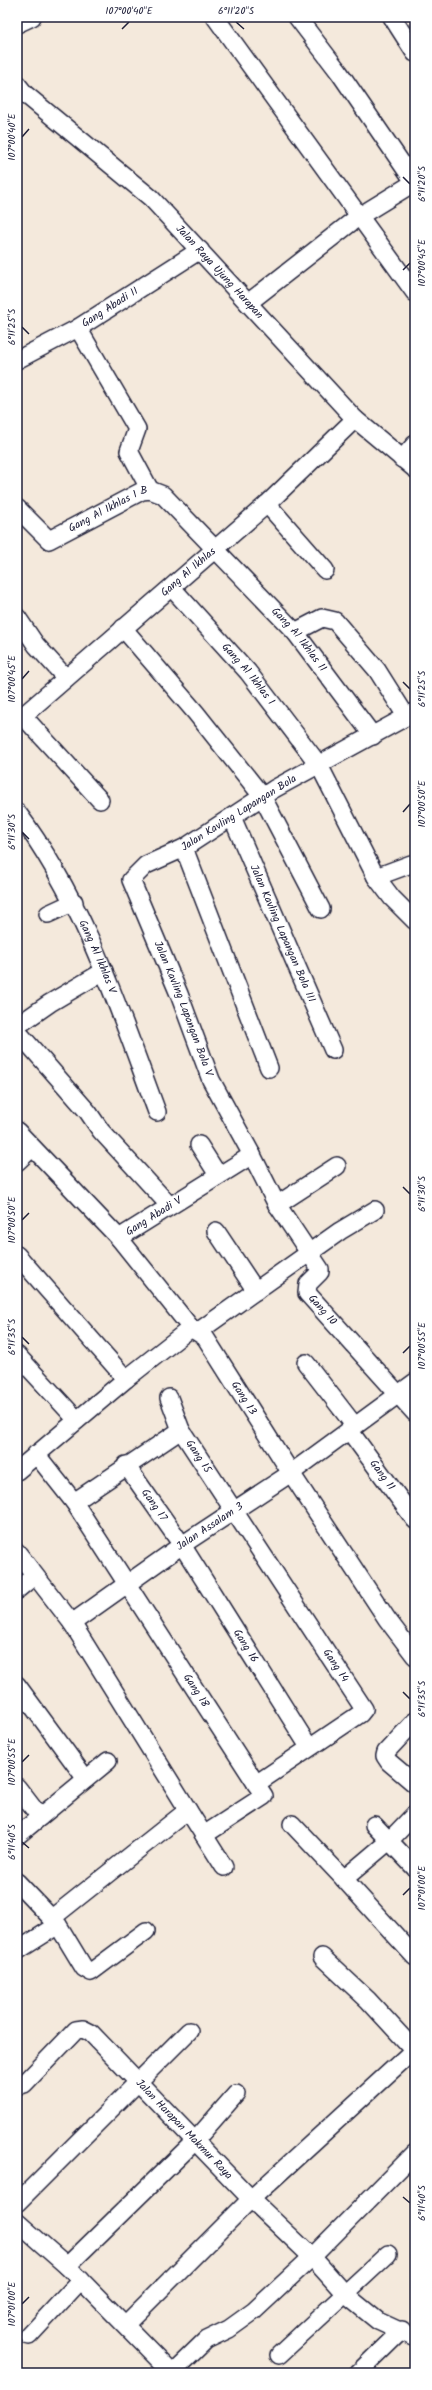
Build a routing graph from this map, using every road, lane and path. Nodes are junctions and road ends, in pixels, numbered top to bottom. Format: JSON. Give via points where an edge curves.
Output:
{"nodes":[{"id":1,"x":32,"y":17,"type":"edge"},
{"id":2,"x":215,"y":17,"type":"edge"},
{"id":3,"x":297,"y":17,"type":"edge"},
{"id":4,"x":392,"y":17,"type":"edge"},
{"id":5,"x":17,"y":24,"type":"edge"},
{"id":6,"x":415,"y":53,"type":"edge"},
{"id":7,"x":17,"y":84,"type":"edge"},
{"id":8,"x":415,"y":183,"type":"edge"},
{"id":9,"x":358,"y":217,"type":"junction"},
{"id":10,"x":200,"y":250,"type":"junction"},
{"id":11,"x":415,"y":293,"type":"edge"},
{"id":12,"x":248,"y":303,"type":"junction"},
{"id":13,"x":78,"y":328,"type":"junction"},
{"id":14,"x":17,"y":360,"type":"edge"},
{"id":15,"x":355,"y":419,"type":"junction"},
{"id":16,"x":415,"y":444,"type":"edge"},
{"id":17,"x":408,"y":464,"type":"edge"},
{"id":18,"x":150,"y":490,"type":"junction"},
{"id":19,"x":267,"y":504,"type":"junction"},
{"id":20,"x":17,"y":508,"type":"edge"},
{"id":21,"x":216,"y":549,"type":"junction"},
{"id":22,"x":325,"y":570,"type":"dead end"},
{"id":23,"x":172,"y":588,"type":"junction"},
{"id":24,"x":17,"y":617,"type":"edge"},
{"id":25,"x":123,"y":628,"type":"junction"},
{"id":26,"x":295,"y":632,"type":"junction"},
{"id":27,"x":66,"y":678,"type":"junction"},
{"id":28,"x":410,"y":714,"type":"edge"},
{"id":29,"x":20,"y":718,"type":"edge"},
{"id":30,"x":374,"y":736,"type":"junction"},
{"id":31,"x":319,"y":765,"type":"junction"},
{"id":32,"x":262,"y":796,"type":"junction"},
{"id":33,"x":100,"y":800,"type":"dead end"},
{"id":34,"x":17,"y":812,"type":"edge"},
{"id":35,"x":232,"y":817,"type":"junction"},
{"id":36,"x":184,"y":848,"type":"junction"},
{"id":37,"x":411,"y":864,"type":"dead end"},
{"id":38,"x":146,"y":865,"type":"joint"},
{"id":39,"x":376,"y":877,"type":"junction"},
{"id":40,"x":74,"y":902,"type":"junction"},
{"id":41,"x":321,"y":909,"type":"dead end"},
{"id":42,"x":48,"y":914,"type":"dead end"},
{"id":43,"x":415,"y":921,"type":"edge"},
{"id":44,"x":104,"y":971,"type":"junction"},
{"id":45,"x":17,"y":1026,"type":"edge"},
{"id":46,"x":17,"y":1031,"type":"edge"},
{"id":47,"x":333,"y":1050,"type":"dead end"},
{"id":48,"x":268,"y":1068,"type":"dead end"},
{"id":49,"x":157,"y":1112,"type":"dead end"},
{"id":50,"x":17,"y":1131,"type":"edge"},
{"id":51,"x":199,"y":1145,"type":"dead end"},
{"id":52,"x":32,"y":1148,"type":"junction"},
{"id":53,"x":252,"y":1155,"type":"junction"},
{"id":54,"x":17,"y":1162,"type":"edge"},
{"id":55,"x":337,"y":1166,"type":"dead end"},
{"id":56,"x":218,"y":1175,"type":"junction"},
{"id":57,"x":277,"y":1205,"type":"junction"},
{"id":58,"x":170,"y":1206,"type":"junction"},
{"id":59,"x":376,"y":1210,"type":"dead end"},
{"id":60,"x":216,"y":1231,"type":"dead end"},
{"id":61,"x":119,"y":1238,"type":"junction"},
{"id":62,"x":310,"y":1254,"type":"junction"},
{"id":63,"x":17,"y":1255,"type":"edge"},
{"id":64,"x":256,"y":1291,"type":"junction"},
{"id":65,"x":195,"y":1330,"type":"junction"},
{"id":66,"x":17,"y":1355,"type":"edge"},
{"id":67,"x":306,"y":1363,"type":"dead end"},
{"id":68,"x":126,"y":1379,"type":"junction"},
{"id":69,"x":415,"y":1382,"type":"edge"},
{"id":70,"x":398,"y":1395,"type":"junction"},
{"id":71,"x":169,"y":1398,"type":"dead end"},
{"id":72,"x":415,"y":1413,"type":"edge"},
{"id":73,"x":77,"y":1420,"type":"junction"},
{"id":74,"x":352,"y":1427,"type":"junction"},
{"id":75,"x":181,"y":1430,"type":"junction"},
{"id":76,"x":36,"y":1454,"type":"junction"},
{"id":77,"x":126,"y":1465,"type":"junction"},
{"id":78,"x":17,"y":1470,"type":"edge"},
{"id":79,"x":292,"y":1473,"type":"junction"},
{"id":80,"x":74,"y":1502,"type":"junction"},
{"id":81,"x":235,"y":1512,"type":"junction"},
{"id":82,"x":415,"y":1520,"type":"edge"},
{"id":83,"x":182,"y":1545,"type":"junction"},
{"id":84,"x":17,"y":1552,"type":"edge"},
{"id":85,"x":34,"y":1576,"type":"junction"},
{"id":86,"x":126,"y":1586,"type":"junction"},
{"id":87,"x":17,"y":1590,"type":"edge"},
{"id":88,"x":72,"y":1624,"type":"junction"},
{"id":89,"x":415,"y":1656,"type":"edge"},
{"id":90,"x":17,"y":1685,"type":"edge"},
{"id":91,"x":415,"y":1721,"type":"edge"},
{"id":92,"x":309,"y":1747,"type":"junction"},
{"id":93,"x":108,"y":1760,"type":"dead end"},
{"id":94,"x":86,"y":1779,"type":"junction"},
{"id":95,"x":415,"y":1784,"type":"edge"},
{"id":96,"x":17,"y":1787,"type":"edge"},
{"id":97,"x":260,"y":1790,"type":"junction"},
{"id":98,"x":188,"y":1810,"type":"junction"},
{"id":99,"x":415,"y":1814,"type":"edge"},
{"id":100,"x":40,"y":1817,"type":"junction"},
{"id":101,"x":292,"y":1824,"type":"dead end"},
{"id":102,"x":374,"y":1825,"type":"dead end"},
{"id":103,"x":204,"y":1835,"type":"junction"},
{"id":104,"x":17,"y":1836,"type":"edge"},
{"id":105,"x":389,"y":1841,"type":"junction"},
{"id":106,"x":224,"y":1867,"type":"dead end"},
{"id":107,"x":415,"y":1868,"type":"edge"},
{"id":108,"x":344,"y":1879,"type":"junction"},
{"id":109,"x":17,"y":1882,"type":"edge"},
{"id":110,"x":55,"y":1921,"type":"junction"},
{"id":111,"x":146,"y":1931,"type":"dead end"},
{"id":112,"x":17,"y":1951,"type":"edge"},
{"id":113,"x":322,"y":1957,"type":"dead end"},
{"id":114,"x":415,"y":1958,"type":"edge"},
{"id":115,"x":189,"y":2031,"type":"dead end"},
{"id":116,"x":415,"y":2050,"type":"edge"},
{"id":117,"x":137,"y":2081,"type":"junction"},
{"id":118,"x":17,"y":2085,"type":"edge"},
{"id":119,"x":236,"y":2094,"type":"dead end"},
{"id":120,"x":194,"y":2142,"type":"junction"},
{"id":121,"x":415,"y":2154,"type":"edge"},
{"id":122,"x":250,"y":2199,"type":"junction"},
{"id":123,"x":17,"y":2203,"type":"edge"},
{"id":124,"x":17,"y":2222,"type":"edge"},
{"id":125,"x":388,"y":2254,"type":"dead end"},
{"id":126,"x":312,"y":2257,"type":"junction"},
{"id":127,"x":67,"y":2266,"type":"junction"},
{"id":128,"x":81,"y":2280,"type":"junction"},
{"id":129,"x":346,"y":2295,"type":"junction"},
{"id":130,"x":126,"y":2324,"type":"junction"},
{"id":131,"x":408,"y":2334,"type":"edge"},
{"id":132,"x":29,"y":2336,"type":"dead end"},
{"id":133,"x":279,"y":2355,"type":"dead end"},
{"id":134,"x":172,"y":2373,"type":"edge"},
{"id":135,"x":358,"y":2373,"type":"edge"}],
"edges":[{"from":1,"to":5,"type":"street"},
{"from":2,"to":9,"type":"street"},
{"from":3,"to":8,"type":"street","via":[[339,72]]},
{"from":4,"to":6,"type":"street"},
{"from":7,"to":10,"type":"street","name":"Jalan Raya Ujung Harapan","via":[[25,94],[151,198]]},
{"from":8,"to":9,"type":"street"},
{"from":9,"to":11,"type":"street"},
{"from":9,"to":12,"type":"street"},
{"from":10,"to":12,"type":"street","name":"Jalan Raya Ujung Harapan"},
{"from":10,"to":13,"type":"street","name":"Gang Abadi II"},
{"from":12,"to":15,"type":"street","name":"Jalan Raya Ujung Harapan"},
{"from":13,"to":14,"type":"street","name":"Gang Abadi II"},
{"from":13,"to":18,"type":"street","via":[[137,429],[129,451]]},
{"from":15,"to":17,"type":"street","name":"Jalan Raya Ujung Harapan"},
{"from":15,"to":19,"type":"street","name":"Gang Al Ikhlas"},
{"from":16,"to":17,"type":"street"},
{"from":18,"to":20,"type":"street","name":"Gang Al Ikhlas I B","via":[[142,491],[49,540]]},
{"from":18,"to":21,"type":"street","name":"Gang Al Ikhlas I B","via":[[163,495]]},
{"from":19,"to":21,"type":"street","name":"Gang Al Ikhlas"},
{"from":19,"to":22,"type":"street"},
{"from":21,"to":23,"type":"street","name":"Gang Al Ikhlas"},
{"from":21,"to":26,"type":"street","name":"Gang Al Ikhlas II"},
{"from":23,"to":25,"type":"street","name":"Gang Al Ikhlas"},
{"from":23,"to":31,"type":"street","name":"Gang Al Ikhlas I","via":[[248,672]]},
{"from":24,"to":27,"type":"street","via":[[36,645]]},
{"from":25,"to":27,"type":"street","name":"Gang Al Ikhlas"},
{"from":25,"to":32,"type":"street","via":[[196,713]]},
{"from":26,"to":28,"type":"street","via":[[322,618],[335,622],[377,670]]},
{"from":26,"to":30,"type":"street","name":"Gang Al Ikhlas II"},
{"from":27,"to":29,"type":"street","name":"Gang Al Ikhlas"},
{"from":28,"to":30,"type":"street","name":"Jalan Kavling Lapangan Bola"},
{"from":29,"to":33,"type":"street"},
{"from":30,"to":31,"type":"street","name":"Jalan Kavling Lapangan Bola"},
{"from":31,"to":32,"type":"street","name":"Jalan Kavling Lapangan Bola"},
{"from":31,"to":39,"type":"street","name":"Gang Al Ikhlas I"},
{"from":32,"to":35,"type":"street","name":"Jalan Kavling Lapangan Bola"},
{"from":32,"to":41,"type":"street"},
{"from":34,"to":40,"type":"street","name":"Gang Al Ikhlas V","via":[[33,833]]},
{"from":35,"to":36,"type":"street","name":"Jalan Kavling Lapangan Bola"},
{"from":35,"to":47,"type":"street","name":"Jalan Kavling Lapangan Bola III"},
{"from":36,"to":38,"type":"street","name":"Jalan Kavling Lapangan Bola"},
{"from":36,"to":48,"type":"street"},
{"from":37,"to":39,"type":"street"},
{"from":38,"to":53,"type":"street","name":"Jalan Kavling Lapangan Bola V","via":[[131,877],[131,883],[179,994],[211,1080]]},
{"from":39,"to":43,"type":"street","name":"Gang Al Ikhlas I"},
{"from":40,"to":42,"type":"street"},
{"from":40,"to":44,"type":"street","name":"Gang Al Ikhlas V"},
{"from":44,"to":45,"type":"street"},
{"from":44,"to":49,"type":"street","name":"Gang Al Ikhlas V"},
{"from":46,"to":58,"type":"street","via":[[88,1112],[101,1131]]},
{"from":50,"to":52,"type":"street","name":"Gang Abadi V"},
{"from":51,"to":56,"type":"street"},
{"from":52,"to":54,"type":"street"},
{"from":52,"to":61,"type":"street","name":"Gang Abadi V"},
{"from":53,"to":56,"type":"street","name":"Gang Abadi V"},
{"from":53,"to":57,"type":"street","name":"Gang 10"},
{"from":55,"to":57,"type":"street"},
{"from":56,"to":58,"type":"street","name":"Gang Abadi V"},
{"from":57,"to":62,"type":"street","name":"Gang 10"},
{"from":58,"to":61,"type":"street","name":"Gang Abadi V"},
{"from":59,"to":62,"type":"street","via":[[340,1231]]},
{"from":60,"to":64,"type":"street"},
{"from":61,"to":65,"type":"street","name":"Gang 13"},
{"from":62,"to":64,"type":"street"},
{"from":62,"to":70,"type":"street","name":"Gang 10","via":[[320,1272],[308,1284],[307,1293]]},
{"from":63,"to":68,"type":"street"},
{"from":64,"to":65,"type":"street"},
{"from":65,"to":68,"type":"street"},
{"from":65,"to":79,"type":"street","name":"Gang 13","via":[[205,1337]]},
{"from":66,"to":73,"type":"street"},
{"from":67,"to":74,"type":"street","name":"Gang 11"},
{"from":68,"to":73,"type":"street"},
{"from":69,"to":70,"type":"street","name":"Jalan Assalam 3"},
{"from":70,"to":72,"type":"street"},
{"from":70,"to":74,"type":"street","name":"Jalan Assalam 3"},
{"from":71,"to":75,"type":"street","name":"Gang 15"},
{"from":73,"to":76,"type":"street"},
{"from":74,"to":79,"type":"street","name":"Jalan Assalam 3"},
{"from":74,"to":82,"type":"street","name":"Gang 11"},
{"from":75,"to":77,"type":"street"},
{"from":75,"to":81,"type":"street","name":"Gang 15"},
{"from":76,"to":78,"type":"street"},
{"from":76,"to":80,"type":"street","name":"Gang 18"},
{"from":77,"to":80,"type":"street"},
{"from":77,"to":83,"type":"street","name":"Gang 17"},
{"from":79,"to":81,"type":"street","name":"Jalan Assalam 3"},
{"from":79,"to":89,"type":"street","name":"Gang 13","via":[[387,1619]]},
{"from":80,"to":86,"type":"street","name":"Gang 18"},
{"from":81,"to":83,"type":"street","name":"Jalan Assalam 3"},
{"from":81,"to":92,"type":"street","name":"Gang 14","via":[[364,1709]]},
{"from":83,"to":86,"type":"street","name":"Jalan Assalam 3"},
{"from":83,"to":92,"type":"street","name":"Gang 16"},
{"from":84,"to":85,"type":"street"},
{"from":85,"to":87,"type":"street"},
{"from":85,"to":88,"type":"street"},
{"from":86,"to":88,"type":"street","name":"Jalan Assalam 3"},
{"from":86,"to":97,"type":"street","name":"Gang 18"},
{"from":88,"to":98,"type":"street"},
{"from":90,"to":94,"type":"street"},
{"from":91,"to":95,"type":"street","via":[[385,1756]]},
{"from":92,"to":97,"type":"street","name":"Gang 14"},
{"from":93,"to":94,"type":"street"},
{"from":94,"to":100,"type":"street"},
{"from":96,"to":100,"type":"street"},
{"from":97,"to":103,"type":"street","name":"Gang 14"},
{"from":98,"to":103,"type":"street"},
{"from":98,"to":110,"type":"street"},
{"from":99,"to":105,"type":"street"},
{"from":100,"to":104,"type":"street"},
{"from":101,"to":108,"type":"street"},
{"from":102,"to":105,"type":"street"},
{"from":103,"to":106,"type":"street"},
{"from":105,"to":107,"type":"street"},
{"from":105,"to":108,"type":"street"},
{"from":108,"to":114,"type":"street"},
{"from":109,"to":110,"type":"street"},
{"from":110,"to":111,"type":"street","via":[[84,1968],[91,1972]]},
{"from":110,"to":112,"type":"street"},
{"from":113,"to":116,"type":"street","via":[[368,2000]]},
{"from":115,"to":117,"type":"street"},
{"from":116,"to":122,"type":"street"},
{"from":117,"to":118,"type":"street","name":"Jalan Harapan Makmur Raya","via":[[83,2029],[76,2030],[24,2084]]},
{"from":117,"to":120,"type":"street","name":"Jalan Harapan Makmur Raya"},
{"from":117,"to":123,"type":"street","via":[[72,2150]]},
{"from":119,"to":120,"type":"street"},
{"from":120,"to":122,"type":"street","name":"Jalan Harapan Makmur Raya"},
{"from":120,"to":127,"type":"street"},
{"from":121,"to":126,"type":"street"},
{"from":122,"to":126,"type":"street","name":"Jalan Harapan Makmur Raya"},
{"from":122,"to":130,"type":"street"},
{"from":124,"to":127,"type":"street"},
{"from":125,"to":129,"type":"street"},
{"from":126,"to":129,"type":"street","name":"Jalan Harapan Makmur Raya"},
{"from":126,"to":134,"type":"street","via":[[254,2311],[229,2329],[206,2340]]},
{"from":127,"to":128,"type":"street"},
{"from":128,"to":130,"type":"street"},
{"from":128,"to":132,"type":"street"},
{"from":129,"to":131,"type":"street","name":"Jalan Harapan Makmur Raya","via":[[378,2321]]},
{"from":129,"to":133,"type":"street"},
{"from":130,"to":134,"type":"street"},
{"from":131,"to":135,"type":"street"}]}
